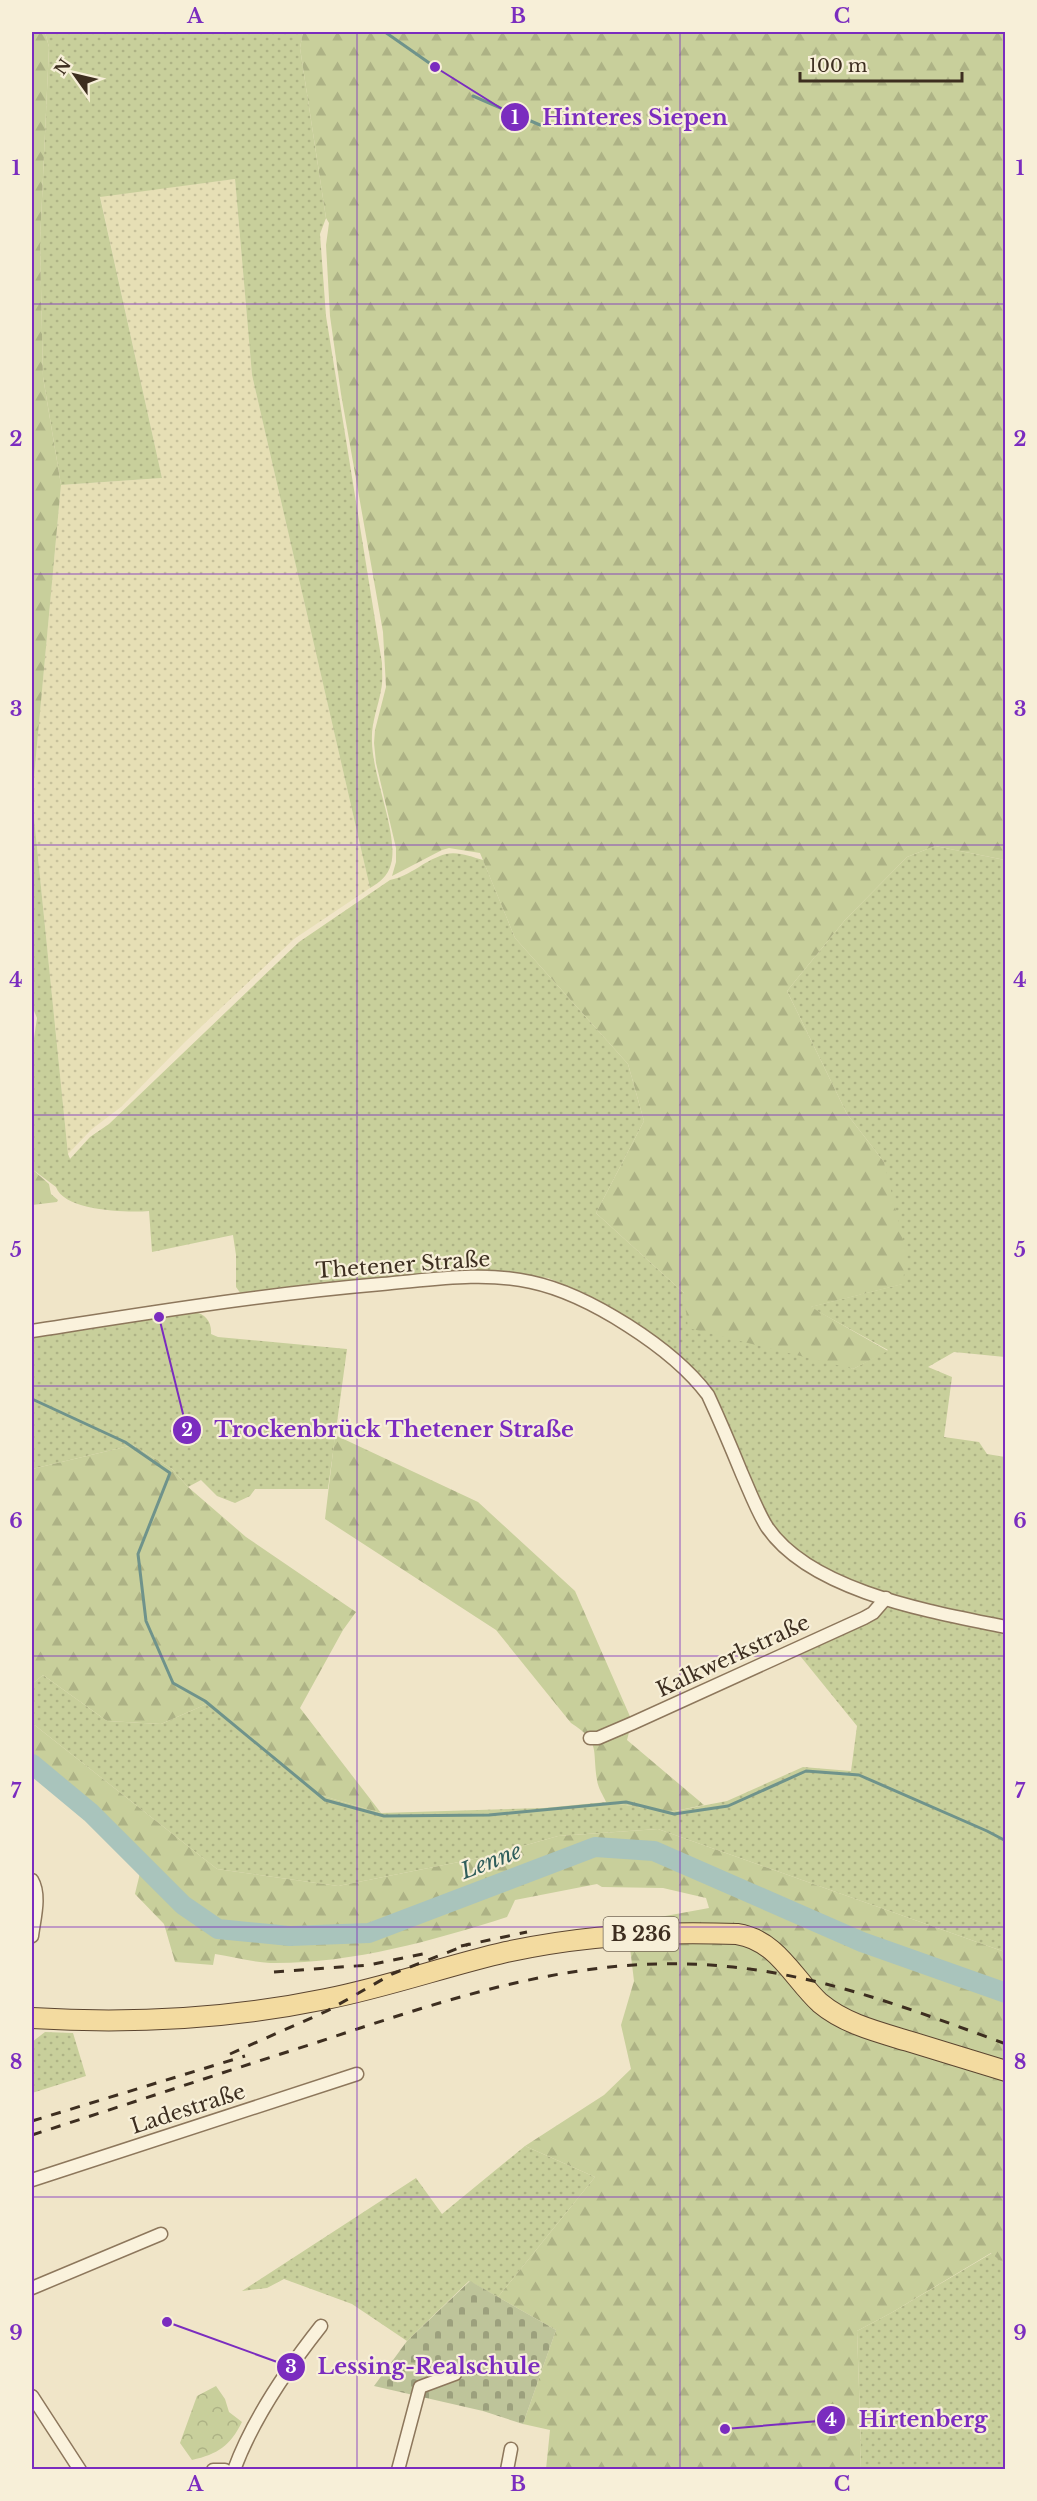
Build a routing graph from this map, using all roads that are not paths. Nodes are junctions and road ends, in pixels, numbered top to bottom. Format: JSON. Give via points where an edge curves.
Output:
{"nodes":[{"id":1,"x":32,"y":1331,"type":"edge"},
{"id":2,"x":886,"y":1598,"type":"junction"},
{"id":3,"x":1005,"y":1627,"type":"edge"},
{"id":4,"x":590,"y":1738,"type":"dead end"},
{"id":5,"x":32,"y":1880,"type":"edge"},
{"id":6,"x":32,"y":1936,"type":"edge"},
{"id":7,"x":32,"y":2018,"type":"edge"},
{"id":8,"x":1005,"y":2071,"type":"edge"},
{"id":9,"x":357,"y":2074,"type":"dead end"},
{"id":10,"x":32,"y":2180,"type":"edge"},
{"id":11,"x":161,"y":2234,"type":"dead end"},
{"id":12,"x":32,"y":2288,"type":"edge"},
{"id":13,"x":321,"y":2326,"type":"dead end"},
{"id":14,"x":455,"y":2374,"type":"dead end"},
{"id":15,"x":32,"y":2396,"type":"edge"},
{"id":16,"x":511,"y":2449,"type":"dead end"},
{"id":17,"x":80,"y":2469,"type":"edge"},
{"id":18,"x":213,"y":2469,"type":"edge"},
{"id":19,"x":225,"y":2469,"type":"edge"},
{"id":20,"x":234,"y":2469,"type":"edge"},
{"id":21,"x":398,"y":2469,"type":"edge"},
{"id":22,"x":507,"y":2469,"type":"edge"}],
"edges":[{"from":1,"to":2,"type":"street","name":"Thetener Straße","via":[[295,1292],[424,1280],[484,1277],[557,1288],[619,1321],[696,1380],[708,1395],[762,1516],[789,1553],[845,1584]]},
{"from":2,"to":3,"type":"street","name":"Thetener Straße"},
{"from":2,"to":4,"type":"street","name":"Kalkwerkstraße","via":[[864,1618],[633,1724]]},
{"from":5,"to":6,"type":"street","via":[[36,1887]]},
{"from":7,"to":8,"type":"main road","number":"B 236","via":[[138,2022],[244,2012],[358,1993],[552,1943],[639,1934],[737,1934],[771,1948],[815,1998],[842,2018]]},
{"from":9,"to":10,"type":"street","name":"Ladestraße"},
{"from":11,"to":12,"type":"street"},
{"from":13,"to":20,"type":"street","via":[[280,2382]]},
{"from":14,"to":21,"type":"street","via":[[420,2386]]},
{"from":15,"to":17,"type":"street"},
{"from":16,"to":22,"type":"street"},
{"from":18,"to":19,"type":"street"}]}
